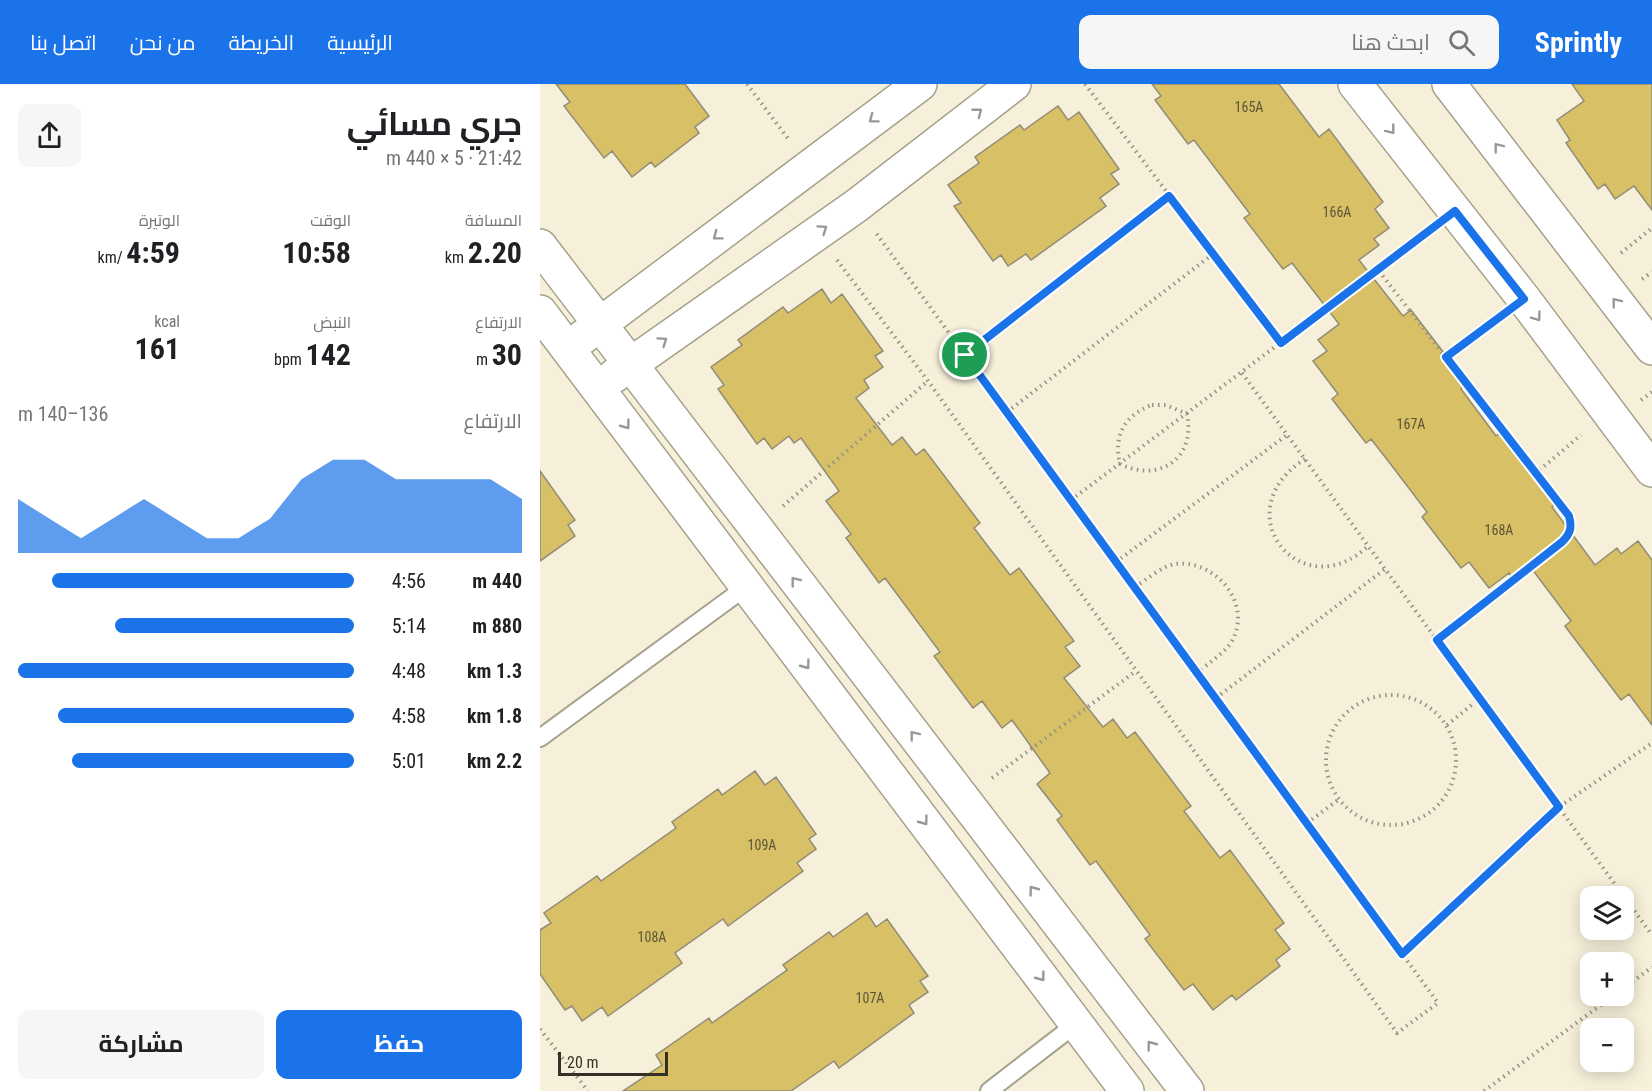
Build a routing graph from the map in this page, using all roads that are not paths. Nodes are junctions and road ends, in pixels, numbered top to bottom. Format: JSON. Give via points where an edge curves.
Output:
{"nodes":[{"id":1,"x":920,"y":84,"type":"edge"},
{"id":2,"x":1014,"y":84,"type":"edge"},
{"id":3,"x":1355,"y":84,"type":"edge"},
{"id":4,"x":1449,"y":84,"type":"edge"},
{"id":5,"x":540,"y":246,"type":"edge"},
{"id":6,"x":540,"y":312,"type":"edge"},
{"id":7,"x":600,"y":324,"type":"junction"},
{"id":8,"x":568,"y":348,"type":"junction"},
{"id":9,"x":1652,"y":348,"type":"edge"},
{"id":10,"x":631,"y":364,"type":"junction"},
{"id":11,"x":599,"y":388,"type":"junction"},
{"id":12,"x":1652,"y":470,"type":"edge"},
{"id":13,"x":746,"y":586,"type":"junction"},
{"id":14,"x":540,"y":738,"type":"edge"},
{"id":15,"x":1076,"y":1024,"type":"junction"},
{"id":16,"x":989,"y":1091,"type":"edge"},
{"id":17,"x":1127,"y":1091,"type":"edge"},
{"id":18,"x":1187,"y":1091,"type":"edge"}],
"edges":[{"from":1,"to":7,"type":"street","one_way":true},
{"from":10,"to":2,"type":"street","one_way":true,"via":[[856,206]]},
{"from":3,"to":12,"type":"street","one_way":true},
{"from":9,"to":4,"type":"street","one_way":true},
{"from":5,"to":7,"type":"street"},
{"from":6,"to":8,"type":"street"},
{"from":7,"to":8,"type":"street"},
{"from":7,"to":10,"type":"street"},
{"from":8,"to":11,"type":"street"},
{"from":10,"to":11,"type":"street"},
{"from":18,"to":10,"type":"street","one_way":true},
{"from":11,"to":13,"type":"street","one_way":true},
{"from":13,"to":14,"type":"lane"},
{"from":13,"to":15,"type":"street","one_way":true},
{"from":15,"to":16,"type":"lane"},
{"from":15,"to":17,"type":"street"}]}
